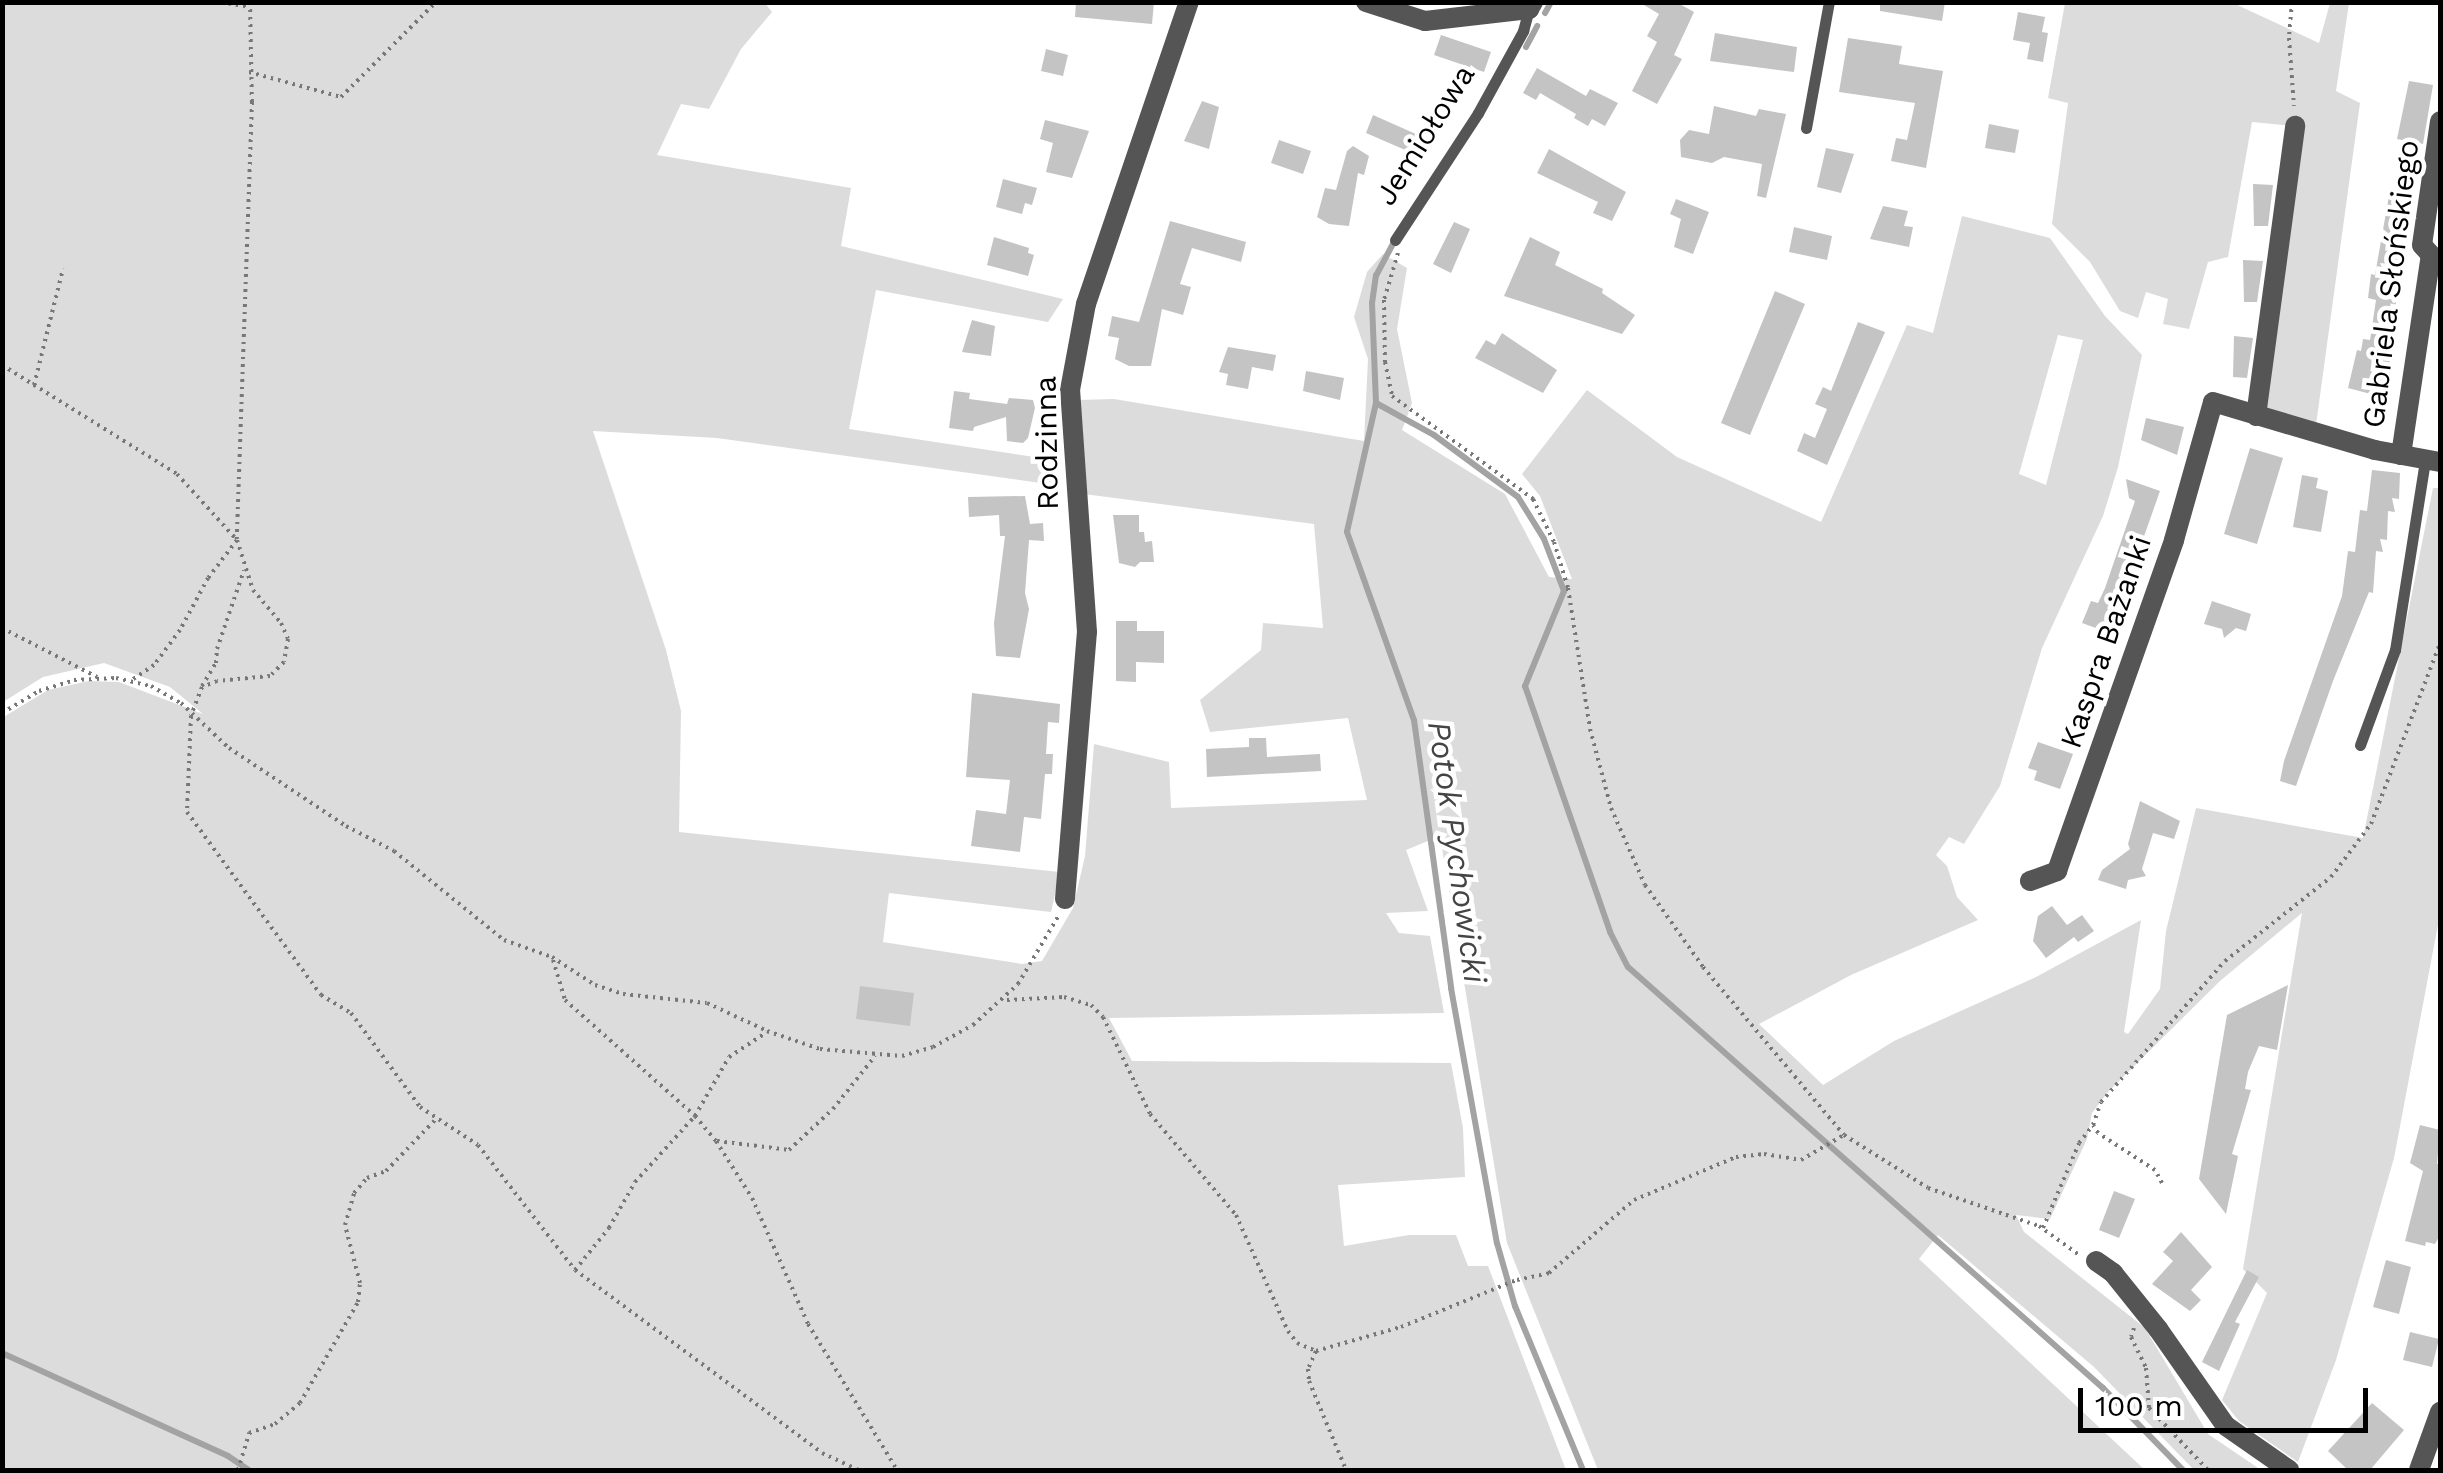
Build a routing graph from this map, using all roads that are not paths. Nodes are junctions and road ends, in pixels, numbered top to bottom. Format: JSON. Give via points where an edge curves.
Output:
{"nodes":[{"id":1,"x":1189,"y":2,"type":"edge"},
{"id":2,"x":1366,"y":2,"type":"edge"},
{"id":3,"x":1829,"y":2,"type":"edge"},
{"id":4,"x":1531,"y":6,"type":"edge"},
{"id":5,"x":2440,"y":121,"type":"edge"},
{"id":6,"x":2295,"y":126,"type":"road end"},
{"id":7,"x":1806,"y":128,"type":"dead end"},
{"id":8,"x":1398,"y":243,"type":"road end"},
{"id":9,"x":2213,"y":402,"type":"joint"},
{"id":10,"x":2256,"y":416,"type":"junction"},
{"id":11,"x":2401,"y":455,"type":"junction"},
{"id":12,"x":2433,"y":461,"type":"edge"},
{"id":13,"x":2360,"y":745,"type":"dead end"},
{"id":14,"x":2030,"y":881,"type":"dead end"},
{"id":15,"x":1066,"y":899,"type":"road end"},
{"id":16,"x":2096,"y":1260,"type":"road end"},
{"id":17,"x":2440,"y":1412,"type":"edge"},
{"id":18,"x":2289,"y":1470,"type":"edge"},
{"id":19,"x":2420,"y":1470,"type":"edge"}],
"edges":[{"from":1,"to":15,"type":"street","name":"Rodzinna","via":[[1086,304],[1070,390],[1087,632]]},
{"from":2,"to":4,"type":"street","name":"Jemiołowa","via":[[1426,20]]},
{"from":3,"to":7,"type":"lane"},
{"from":4,"to":8,"type":"lane","name":"Jemiołowa","via":[[1478,113]]},
{"from":5,"to":11,"type":"street","name":"Gabriela Słońskiego","via":[[2422,245],[2431,255]]},
{"from":6,"to":10,"type":"street"},
{"from":9,"to":10,"type":"street","name":"Gabriela Słońskiego"},
{"from":9,"to":14,"type":"street","name":"Kaspra Bażanki","via":[[2174,540],[2057,871]]},
{"from":10,"to":11,"type":"street","name":"Gabriela Słońskiego"},
{"from":11,"to":12,"type":"street","name":"Gabriela Słońskiego"},
{"from":12,"to":13,"type":"lane","via":[[2395,650]]},
{"from":16,"to":18,"type":"street","via":[[2140,1308],[2218,1418]]},
{"from":17,"to":19,"type":"street"}]}
